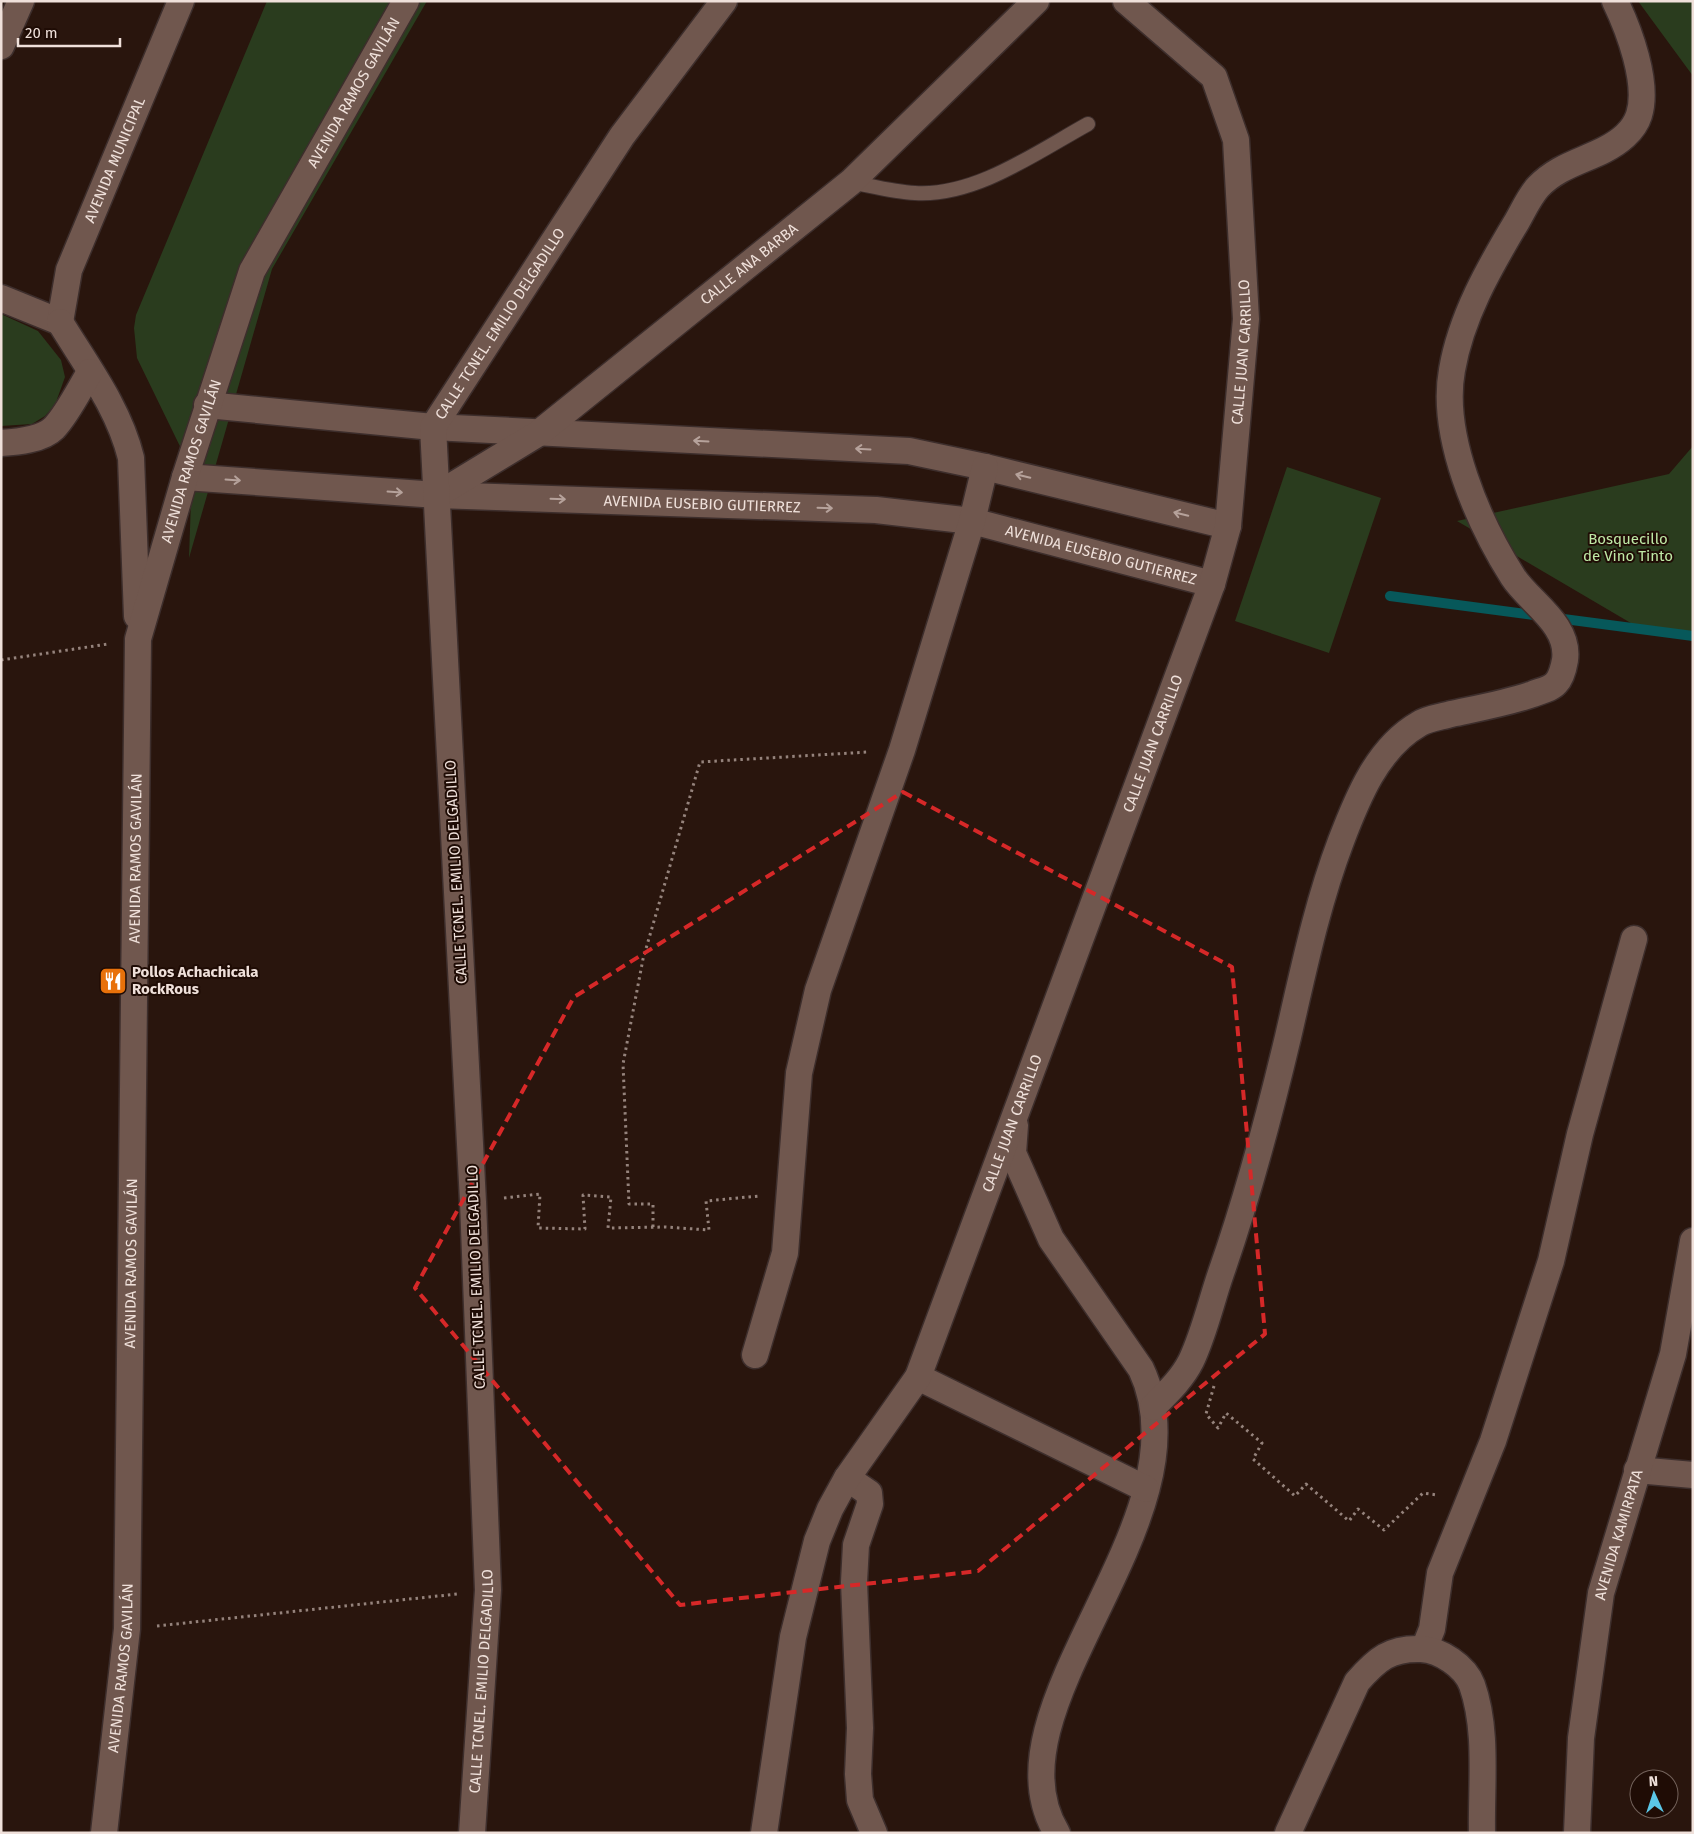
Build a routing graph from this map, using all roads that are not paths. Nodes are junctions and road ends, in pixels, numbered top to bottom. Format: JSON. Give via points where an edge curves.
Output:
{"nodes":[{"id":1,"x":21,"y":1,"type":"edge"},
{"id":2,"x":181,"y":1,"type":"edge"},
{"id":3,"x":406,"y":1,"type":"edge"},
{"id":4,"x":724,"y":1,"type":"edge"},
{"id":5,"x":1036,"y":1,"type":"edge"},
{"id":6,"x":1126,"y":1,"type":"edge"},
{"id":7,"x":1615,"y":1,"type":"edge"},
{"id":8,"x":1,"y":46,"type":"edge"},
{"id":9,"x":1088,"y":124,"type":"dead end"},
{"id":10,"x":851,"y":182,"type":"junction"},
{"id":11,"x":1,"y":298,"type":"edge"},
{"id":12,"x":60,"y":322,"type":"junction"},
{"id":13,"x":90,"y":372,"type":"junction"},
{"id":14,"x":208,"y":405,"type":"junction"},
{"id":15,"x":432,"y":427,"type":"junction"},
{"id":16,"x":538,"y":433,"type":"junction"},
{"id":17,"x":1,"y":443,"type":"edge"},
{"id":18,"x":985,"y":467,"type":"junction"},
{"id":19,"x":184,"y":476,"type":"junction"},
{"id":20,"x":437,"y":495,"type":"junction"},
{"id":21,"x":972,"y":521,"type":"junction"},
{"id":22,"x":1228,"y":526,"type":"junction"},
{"id":23,"x":1212,"y":584,"type":"junction"},
{"id":24,"x":138,"y":639,"type":"junction"},
{"id":25,"x":1634,"y":939,"type":"dead end"},
{"id":26,"x":1016,"y":1106,"type":"junction"},
{"id":27,"x":1693,"y":1241,"type":"edge"},
{"id":28,"x":755,"y":1354,"type":"dead end"},
{"id":29,"x":918,"y":1377,"type":"junction"},
{"id":30,"x":1153,"y":1406,"type":"junction"},
{"id":31,"x":1637,"y":1470,"type":"junction"},
{"id":32,"x":1693,"y":1474,"type":"edge"},
{"id":33,"x":847,"y":1478,"type":"junction"},
{"id":34,"x":1146,"y":1489,"type":"junction"},
{"id":35,"x":1424,"y":1649,"type":"junction"},
{"id":36,"x":104,"y":1833,"type":"edge"},
{"id":37,"x":472,"y":1833,"type":"edge"},
{"id":38,"x":764,"y":1833,"type":"edge"},
{"id":39,"x":874,"y":1833,"type":"edge"},
{"id":40,"x":1057,"y":1833,"type":"edge"},
{"id":41,"x":1288,"y":1833,"type":"edge"},
{"id":42,"x":1482,"y":1833,"type":"edge"},
{"id":43,"x":1577,"y":1833,"type":"edge"}],
"edges":[{"from":1,"to":8,"type":"street"},
{"from":2,"to":12,"type":"street","name":"AVENIDA MUNICIPAL","via":[[68,270]]},
{"from":3,"to":14,"type":"street","name":"AVENIDA RAMOS GAVILÁN","via":[[252,271]]},
{"from":4,"to":15,"type":"street","name":"CALLE TCNEL. EMILIO DELGADILLO","via":[[622,136]]},
{"from":5,"to":10,"type":"street","name":"CALLE ANA BARBA"},
{"from":6,"to":22,"type":"street","name":"CALLE JUAN CARRILLO","via":[[1214,77],[1236,140],[1246,319]]},
{"from":7,"to":30,"type":"street","via":[[1628,29],[1638,68],[1639,117],[1627,136],[1604,150],[1563,167],[1536,190],[1476,297],[1457,345],[1451,373],[1452,433],[1462,468],[1499,553],[1516,581],[1551,619],[1560,634],[1565,648],[1562,672],[1555,685],[1535,693],[1423,721],[1387,752],[1355,804],[1332,864],[1270,1110],[1238,1222],[1191,1362],[1172,1389]]},
{"from":9,"to":10,"type":"lane","via":[[969,186],[917,194]]},
{"from":10,"to":16,"type":"street","name":"CALLE ANA BARBA"},
{"from":11,"to":12,"type":"street"},
{"from":12,"to":13,"type":"street"},
{"from":13,"to":17,"type":"street","via":[[53,429],[36,437]]},
{"from":13,"to":24,"type":"street","via":[[116,416],[131,458]]},
{"from":14,"to":15,"type":"street"},
{"from":14,"to":19,"type":"street","name":"AVENIDA RAMOS GAVILÁN"},
{"from":15,"to":16,"type":"street"},
{"from":15,"to":20,"type":"street","name":"CALLE TCNEL. EMILIO DELGADILLO"},
{"from":18,"to":16,"type":"street","one_way":true,"via":[[909,451]]},
{"from":16,"to":20,"type":"street","name":"CALLE ANA BARBA"},
{"from":18,"to":21,"type":"street"},
{"from":22,"to":18,"type":"street","one_way":true},
{"from":19,"to":20,"type":"street","name":"AVENIDA EUSEBIO GUTIERREZ","one_way":true},
{"from":19,"to":24,"type":"street","name":"AVENIDA RAMOS GAVILÁN"},
{"from":20,"to":21,"type":"street","name":"AVENIDA EUSEBIO GUTIERREZ","one_way":true,"via":[[876,510]]},
{"from":20,"to":37,"type":"street","name":"CALLE TCNEL. EMILIO DELGADILLO","via":[[473,1202],[488,1590]]},
{"from":21,"to":23,"type":"street","name":"AVENIDA EUSEBIO GUTIERREZ"},
{"from":21,"to":28,"type":"street","via":[[902,750],[818,990],[799,1073],[785,1253]]},
{"from":22,"to":23,"type":"street","name":"CALLE JUAN CARRILLO"},
{"from":23,"to":26,"type":"street","name":"CALLE JUAN CARRILLO"},
{"from":24,"to":36,"type":"street","name":"AVENIDA RAMOS GAVILÁN","via":[[127,1629]]},
{"from":25,"to":35,"type":"street","via":[[1580,1134],[1551,1261],[1493,1441],[1440,1573],[1432,1629]]},
{"from":26,"to":29,"type":"street","name":"CALLE JUAN CARRILLO"},
{"from":26,"to":30,"type":"street","via":[[1013,1153],[1051,1238],[1141,1369]]},
{"from":27,"to":31,"type":"street","name":"AVENIDA KAMIRPATA","via":[[1673,1354]]},
{"from":29,"to":33,"type":"street","name":"CALLE JUAN CARRILLO"},
{"from":29,"to":34,"type":"street"},
{"from":30,"to":34,"type":"street","via":[[1156,1430]]},
{"from":31,"to":32,"type":"street"},
{"from":31,"to":43,"type":"street","name":"AVENIDA KAMIRPATA","via":[[1601,1592],[1581,1738]]},
{"from":33,"to":38,"type":"street","name":"CALLE JUAN CARRILLO","via":[[817,1541],[793,1637]]},
{"from":33,"to":39,"type":"street","via":[[869,1493],[870,1504],[856,1545],[854,1582],[860,1800]]},
{"from":34,"to":40,"type":"street","via":[[1125,1552],[1069,1670],[1043,1749],[1041,1776],[1044,1801]]},
{"from":35,"to":41,"type":"street","via":[[1389,1653],[1372,1664],[1357,1682]]},
{"from":35,"to":42,"type":"street","via":[[1455,1663],[1471,1683],[1481,1733]]}]}
